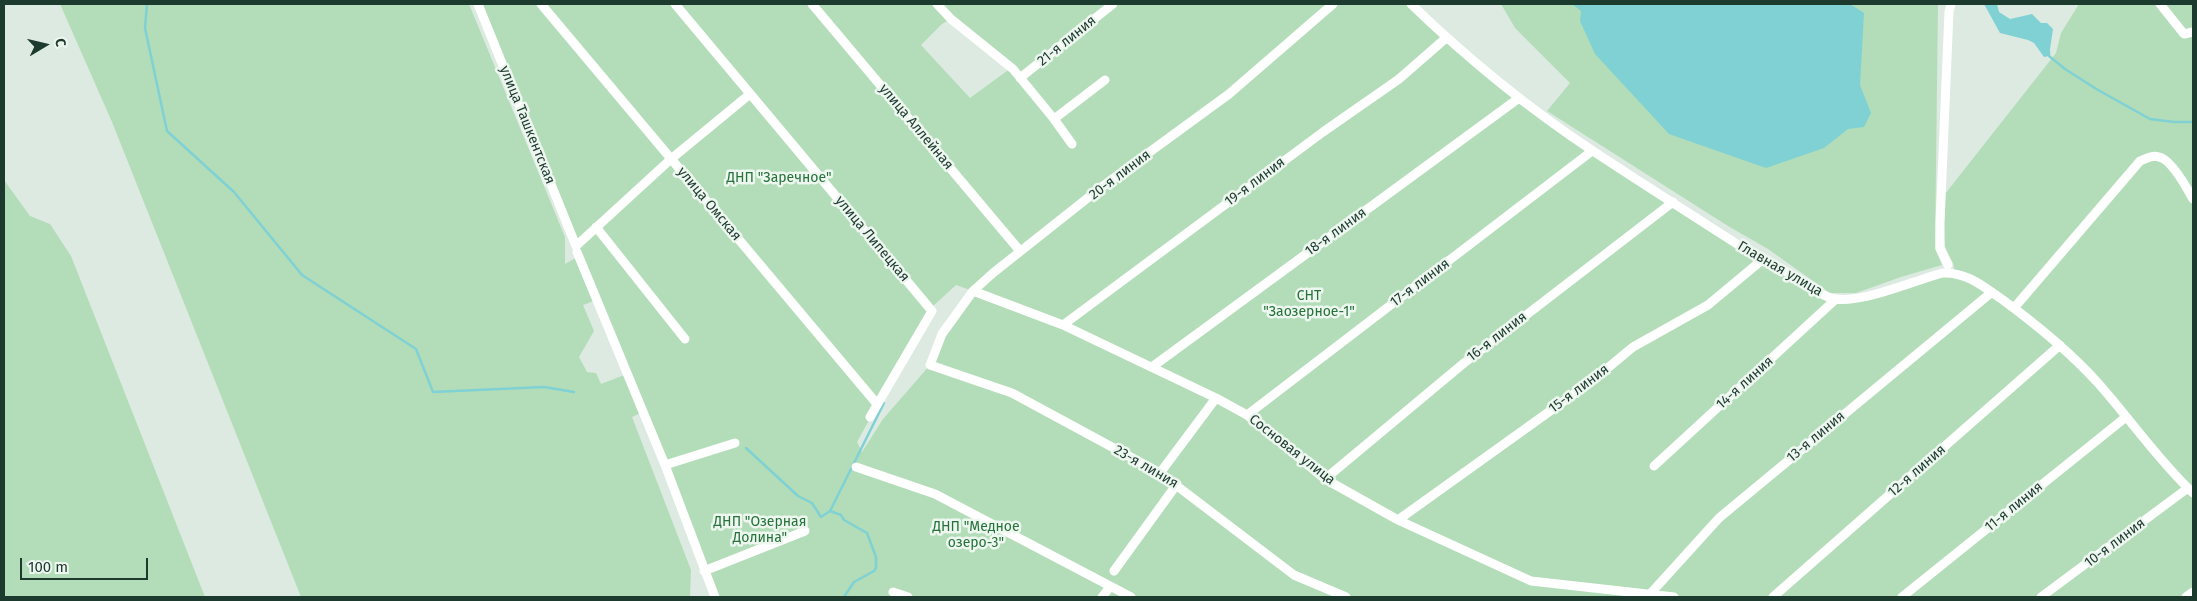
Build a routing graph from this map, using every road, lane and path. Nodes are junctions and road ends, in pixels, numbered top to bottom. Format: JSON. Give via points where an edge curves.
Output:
{"nodes":[{"id":1,"x":478,"y":4,"type":"edge"},
{"id":2,"x":541,"y":4,"type":"edge"},
{"id":3,"x":675,"y":4,"type":"edge"},
{"id":4,"x":812,"y":4,"type":"edge"},
{"id":5,"x":937,"y":4,"type":"edge"},
{"id":6,"x":1113,"y":4,"type":"edge"},
{"id":7,"x":1333,"y":4,"type":"edge"},
{"id":8,"x":1411,"y":4,"type":"edge"},
{"id":9,"x":1951,"y":4,"type":"edge"},
{"id":10,"x":2160,"y":4,"type":"edge"},
{"id":11,"x":2193,"y":32,"type":"edge"},
{"id":12,"x":1446,"y":38,"type":"junction"},
{"id":13,"x":1020,"y":78,"type":"junction"},
{"id":14,"x":1105,"y":80,"type":"dead end"},
{"id":15,"x":750,"y":94,"type":"junction"},
{"id":16,"x":1519,"y":98,"type":"junction"},
{"id":17,"x":1054,"y":119,"type":"junction"},
{"id":18,"x":1072,"y":144,"type":"dead end"},
{"id":19,"x":1592,"y":151,"type":"junction"},
{"id":20,"x":671,"y":159,"type":"junction"},
{"id":21,"x":2193,"y":197,"type":"edge"},
{"id":22,"x":1673,"y":202,"type":"junction"},
{"id":23,"x":596,"y":227,"type":"junction"},
{"id":24,"x":576,"y":249,"type":"junction"},
{"id":25,"x":1020,"y":251,"type":"junction"},
{"id":26,"x":1762,"y":260,"type":"junction"},
{"id":27,"x":1948,"y":265,"type":"dead end"},
{"id":28,"x":973,"y":291,"type":"junction"},
{"id":29,"x":1992,"y":292,"type":"junction"},
{"id":30,"x":1836,"y":299,"type":"junction"},
{"id":31,"x":2014,"y":308,"type":"junction"},
{"id":32,"x":1063,"y":325,"type":"junction"},
{"id":33,"x":685,"y":339,"type":"dead end"},
{"id":34,"x":2060,"y":345,"type":"junction"},
{"id":35,"x":930,"y":365,"type":"joint"},
{"id":36,"x":1152,"y":367,"type":"junction"},
{"id":37,"x":1216,"y":398,"type":"junction"},
{"id":38,"x":877,"y":404,"type":"junction"},
{"id":39,"x":1247,"y":415,"type":"junction"},
{"id":40,"x":870,"y":417,"type":"dead end"},
{"id":41,"x":2126,"y":417,"type":"junction"},
{"id":42,"x":735,"y":443,"type":"dead end"},
{"id":43,"x":665,"y":465,"type":"junction"},
{"id":44,"x":1654,"y":466,"type":"dead end"},
{"id":45,"x":856,"y":467,"type":"dead end"},
{"id":46,"x":1160,"y":472,"type":"junction"},
{"id":47,"x":1325,"y":479,"type":"junction"},
{"id":48,"x":1177,"y":484,"type":"junction"},
{"id":49,"x":2191,"y":491,"type":"edge"},
{"id":50,"x":1398,"y":520,"type":"junction"},
{"id":51,"x":805,"y":531,"type":"dead end"},
{"id":52,"x":704,"y":571,"type":"junction"},
{"id":53,"x":1114,"y":571,"type":"dead end"},
{"id":54,"x":1110,"y":587,"type":"junction"},
{"id":55,"x":893,"y":592,"type":"dead end"},
{"id":56,"x":2193,"y":592,"type":"edge"},
{"id":57,"x":1651,"y":593,"type":"junction"},
{"id":58,"x":715,"y":597,"type":"edge"},
{"id":59,"x":908,"y":597,"type":"edge"},
{"id":60,"x":1102,"y":597,"type":"edge"},
{"id":61,"x":1131,"y":597,"type":"edge"},
{"id":62,"x":1346,"y":597,"type":"edge"},
{"id":63,"x":1674,"y":597,"type":"edge"},
{"id":64,"x":1773,"y":597,"type":"edge"},
{"id":65,"x":1902,"y":597,"type":"edge"},
{"id":66,"x":2041,"y":597,"type":"edge"},
{"id":67,"x":2186,"y":597,"type":"edge"}],
"edges":[{"from":1,"to":24,"type":"street","name":"улица Ташкентская"},
{"from":2,"to":20,"type":"street","name":"улица Омская"},
{"from":3,"to":15,"type":"street","name":"улица Липецкая"},
{"from":4,"to":25,"type":"street","name":"улица Аллейная"},
{"from":5,"to":13,"type":"street"},
{"from":6,"to":13,"type":"street","name":"21-я линия"},
{"from":7,"to":25,"type":"street","name":"20-я линия","via":[[1229,94]]},
{"from":8,"to":12,"type":"street","name":"Главная улица"},
{"from":9,"to":27,"type":"street","via":[[1948,12],[1940,223],[1940,248]]},
{"from":10,"to":11,"type":"street","via":[[2184,34]]},
{"from":12,"to":16,"type":"street","name":"Главная улица"},
{"from":12,"to":32,"type":"street","name":"19-я линия","via":[[1399,79]]},
{"from":13,"to":17,"type":"street"},
{"from":14,"to":17,"type":"street"},
{"from":15,"to":20,"type":"street"},
{"from":15,"to":38,"type":"street","name":"улица Липецкая","via":[[932,311]]},
{"from":16,"to":19,"type":"street","name":"Главная улица"},
{"from":16,"to":36,"type":"street","name":"18-я линия"},
{"from":17,"to":18,"type":"street"},
{"from":19,"to":22,"type":"street","name":"Главная улица"},
{"from":19,"to":39,"type":"street","name":"17-я линия"},
{"from":20,"to":23,"type":"street"},
{"from":20,"to":38,"type":"street","name":"улица Омская"},
{"from":21,"to":31,"type":"street","via":[[2164,158],[2151,156],[2140,161]]},
{"from":22,"to":26,"type":"street","name":"Главная улица"},
{"from":22,"to":47,"type":"street","name":"16-я линия","via":[[1464,363]]},
{"from":23,"to":24,"type":"street"},
{"from":23,"to":33,"type":"street"},
{"from":24,"to":43,"type":"street","name":"улица Ташкентская"},
{"from":25,"to":28,"type":"street","name":"20-я линия"},
{"from":26,"to":30,"type":"street","name":"Главная улица"},
{"from":26,"to":50,"type":"street","name":"15-я линия","via":[[1708,305],[1633,347],[1592,381]]},
{"from":28,"to":32,"type":"street","name":"Сосновая улица"},
{"from":28,"to":35,"type":"street","name":"20-я линия","via":[[942,334]]},
{"from":29,"to":30,"type":"street","name":"Главная улица","via":[[1955,272],[1927,277],[1856,300]]},
{"from":29,"to":31,"type":"street","name":"Главная улица"},
{"from":29,"to":57,"type":"street","name":"13-я линия","via":[[1719,518]]},
{"from":30,"to":44,"type":"street","name":"14-я линия"},
{"from":31,"to":34,"type":"street","name":"Главная улица"},
{"from":32,"to":36,"type":"street","name":"Сосновая улица"},
{"from":34,"to":41,"type":"street","name":"Главная улица"},
{"from":34,"to":64,"type":"street","name":"12-я линия"},
{"from":35,"to":46,"type":"street","name":"23-я линия","via":[[1012,393]]},
{"from":36,"to":37,"type":"street","name":"Сосновая улица"},
{"from":37,"to":39,"type":"street","name":"Сосновая улица"},
{"from":37,"to":46,"type":"street"},
{"from":38,"to":40,"type":"street","name":"улица Липецкая"},
{"from":39,"to":47,"type":"street","name":"Сосновая улица"},
{"from":41,"to":49,"type":"street","name":"Главная улица"},
{"from":41,"to":65,"type":"street","name":"11-я линия"},
{"from":42,"to":43,"type":"street"},
{"from":43,"to":52,"type":"street","name":"улица Ташкентская"},
{"from":45,"to":54,"type":"street","via":[[935,494]]},
{"from":46,"to":48,"type":"street","name":"23-я линия"},
{"from":47,"to":50,"type":"street","name":"Сосновая улица"},
{"from":48,"to":53,"type":"street"},
{"from":48,"to":62,"type":"street","name":"23-я линия","via":[[1294,575]]},
{"from":49,"to":66,"type":"street","name":"10-я линия"},
{"from":50,"to":57,"type":"street","name":"Сосновая улица","via":[[1531,581]]},
{"from":51,"to":52,"type":"street"},
{"from":52,"to":58,"type":"street","name":"улица Ташкентская"},
{"from":54,"to":60,"type":"street"},
{"from":54,"to":61,"type":"street"},
{"from":55,"to":59,"type":"street"},
{"from":56,"to":67,"type":"street"},
{"from":57,"to":63,"type":"street","name":"Сосновая улица"}]}
